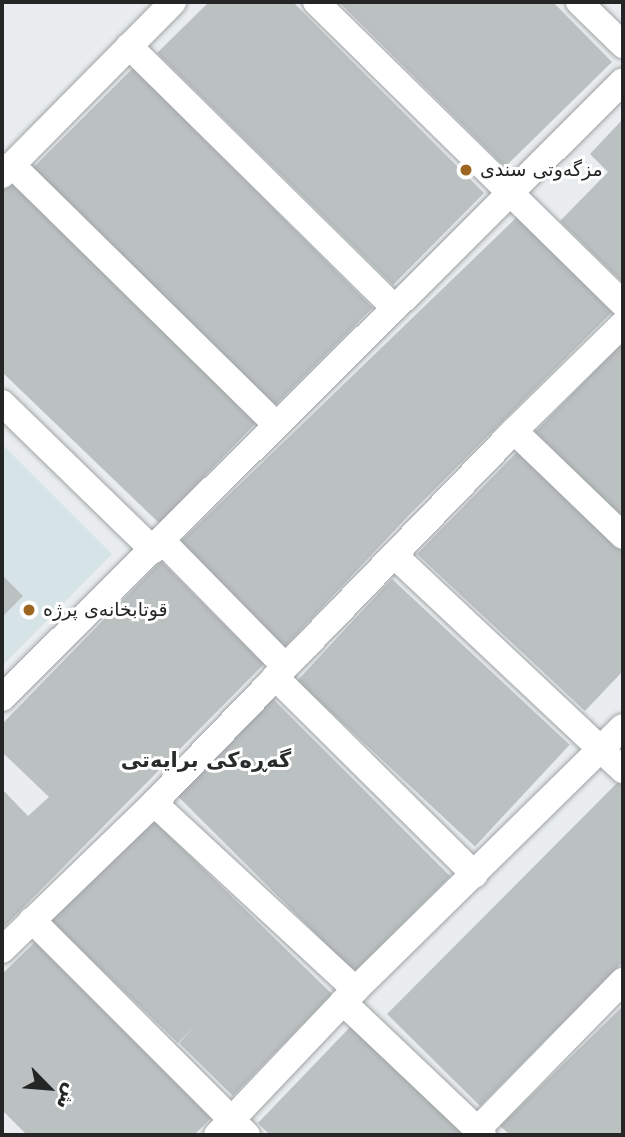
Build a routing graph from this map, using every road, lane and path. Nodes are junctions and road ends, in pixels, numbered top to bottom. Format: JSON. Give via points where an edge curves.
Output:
{"nodes":[{"id":1,"x":173,"y":2,"type":"edge"},
{"id":2,"x":316,"y":2,"type":"edge"},
{"id":3,"x":579,"y":2,"type":"edge"},
{"id":4,"x":623,"y":45,"type":"edge"},
{"id":5,"x":129,"y":46,"type":"junction"},
{"id":6,"x":623,"y":81,"type":"edge"},
{"id":7,"x":7,"y":171,"type":"edge"},
{"id":8,"x":510,"y":194,"type":"junction"},
{"id":9,"x":623,"y":304,"type":"edge"},
{"id":10,"x":396,"y":308,"type":"junction"},
{"id":11,"x":623,"y":324,"type":"edge"},
{"id":12,"x":4,"y":410,"type":"edge"},
{"id":13,"x":277,"y":425,"type":"junction"},
{"id":14,"x":514,"y":431,"type":"junction"},
{"id":15,"x":623,"y":536,"type":"edge"},
{"id":16,"x":158,"y":546,"type":"junction"},
{"id":17,"x":395,"y":556,"type":"junction"},
{"id":18,"x":280,"y":671,"type":"junction"},
{"id":19,"x":2,"y":698,"type":"edge"},
{"id":20,"x":623,"y":727,"type":"edge"},
{"id":21,"x":600,"y":749,"type":"junction"},
{"id":22,"x":623,"y":770,"type":"edge"},
{"id":23,"x":154,"y":803,"type":"junction"},
{"id":24,"x":475,"y":875,"type":"junction"},
{"id":25,"x":32,"y":920,"type":"junction"},
{"id":26,"x":2,"y":950,"type":"edge"},
{"id":27,"x":623,"y":981,"type":"edge"},
{"id":28,"x":349,"y":996,"type":"junction"},
{"id":29,"x":232,"y":1130,"type":"edge"},
{"id":30,"x":480,"y":1133,"type":"edge"}],
"edges":[{"from":1,"to":5,"type":"street"},
{"from":2,"to":8,"type":"street"},
{"from":3,"to":4,"type":"street"},
{"from":5,"to":7,"type":"street"},
{"from":5,"to":10,"type":"street"},
{"from":6,"to":8,"type":"street"},
{"from":7,"to":13,"type":"street"},
{"from":8,"to":9,"type":"street"},
{"from":8,"to":10,"type":"street"},
{"from":10,"to":13,"type":"street"},
{"from":11,"to":14,"type":"street"},
{"from":12,"to":16,"type":"street"},
{"from":13,"to":16,"type":"street"},
{"from":14,"to":15,"type":"street"},
{"from":14,"to":17,"type":"street"},
{"from":16,"to":18,"type":"street"},
{"from":16,"to":19,"type":"street"},
{"from":17,"to":18,"type":"street"},
{"from":17,"to":21,"type":"street"},
{"from":18,"to":23,"type":"street"},
{"from":18,"to":24,"type":"street"},
{"from":20,"to":21,"type":"street"},
{"from":21,"to":22,"type":"street"},
{"from":21,"to":24,"type":"street"},
{"from":23,"to":25,"type":"street"},
{"from":23,"to":28,"type":"street"},
{"from":24,"to":28,"type":"street"},
{"from":25,"to":26,"type":"street"},
{"from":25,"to":29,"type":"street"},
{"from":27,"to":30,"type":"street"},
{"from":28,"to":29,"type":"street"},
{"from":28,"to":30,"type":"street"}]}
